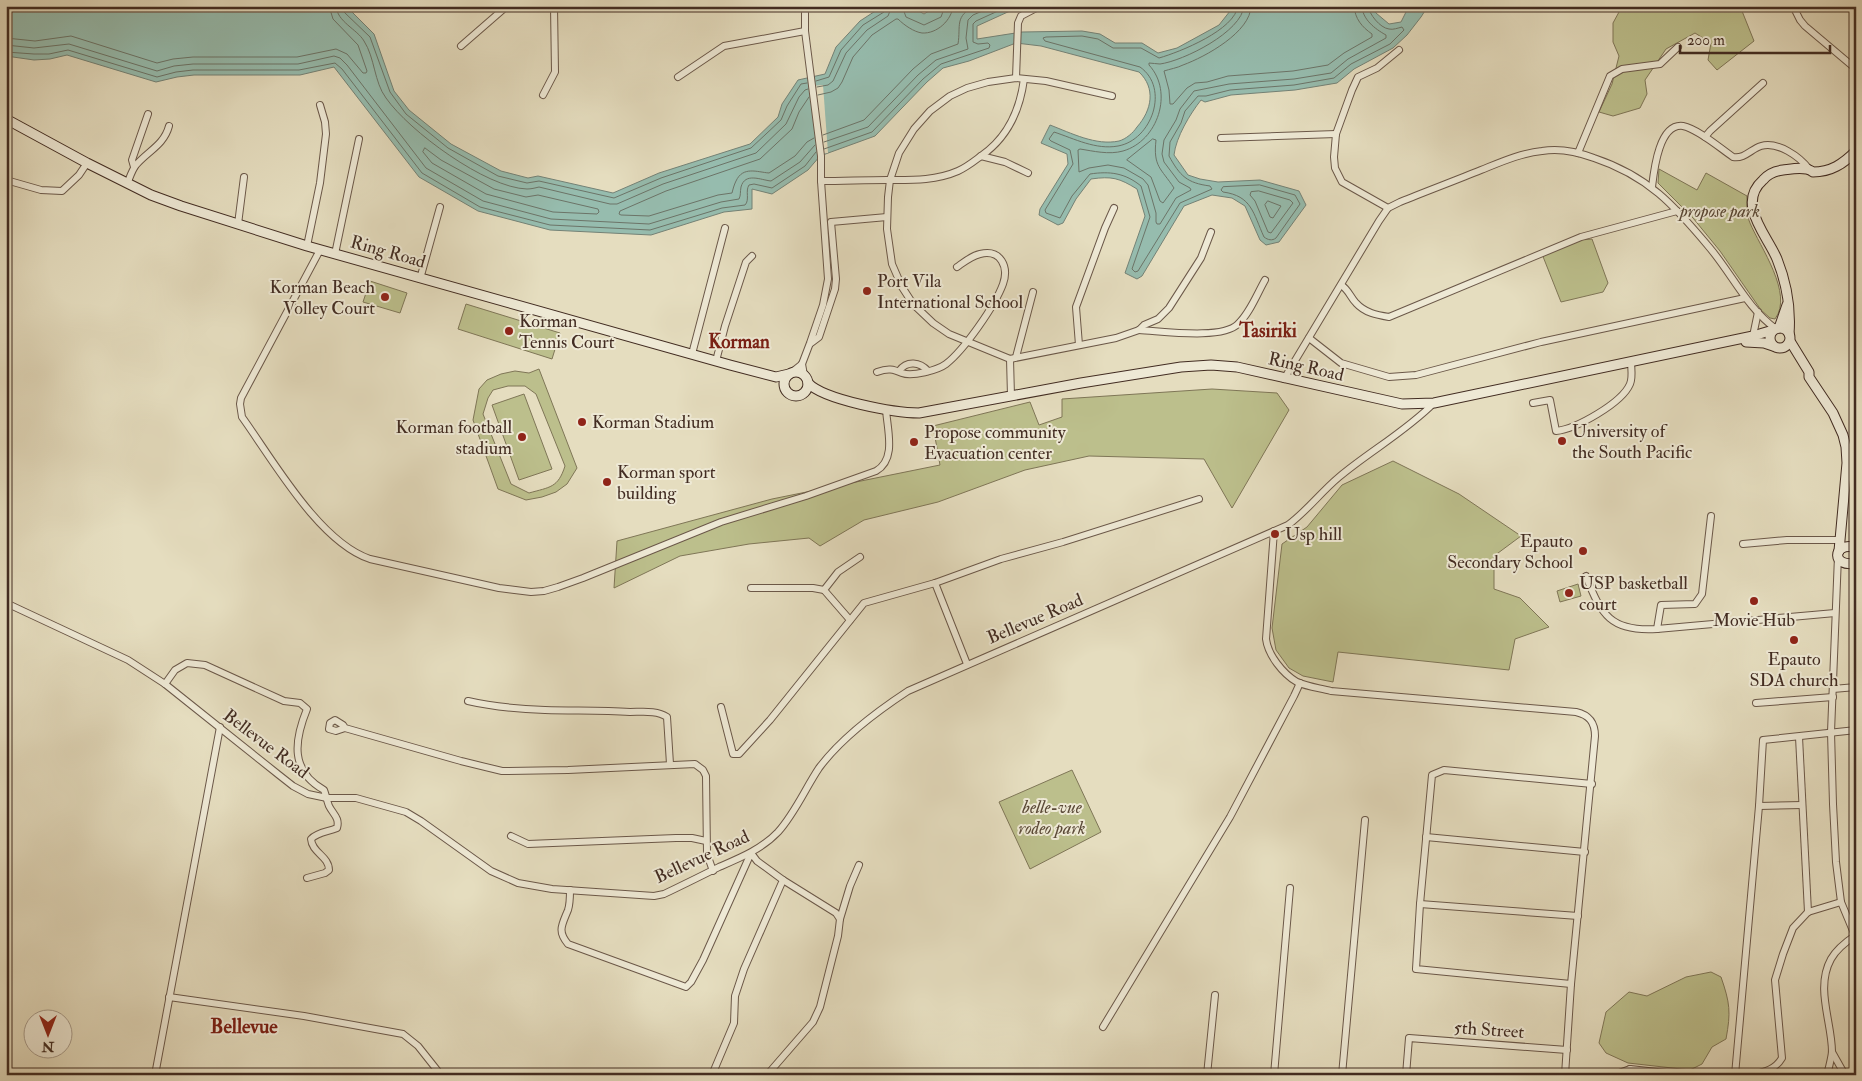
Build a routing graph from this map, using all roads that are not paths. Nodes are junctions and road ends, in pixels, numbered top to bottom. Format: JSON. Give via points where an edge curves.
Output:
{"nodes":[{"id":1,"x":507,"y":6,"type":"edge"},
{"id":2,"x":554,"y":6,"type":"edge"},
{"id":3,"x":805,"y":6,"type":"edge"},
{"id":4,"x":1040,"y":6,"type":"edge"},
{"id":5,"x":1793,"y":6,"type":"edge"},
{"id":6,"x":805,"y":31,"type":"junction"},
{"id":7,"x":461,"y":46,"type":"dead end"},
{"id":8,"x":1678,"y":46,"type":"dead end"},
{"id":9,"x":1399,"y":50,"type":"dead end"},
{"id":10,"x":1856,"y":69,"type":"edge"},
{"id":11,"x":678,"y":77,"type":"dead end"},
{"id":12,"x":1016,"y":78,"type":"junction"},
{"id":13,"x":1024,"y":79,"type":"junction"},
{"id":14,"x":1763,"y":83,"type":"dead end"},
{"id":15,"x":543,"y":95,"type":"dead end"},
{"id":16,"x":1112,"y":96,"type":"dead end"},
{"id":17,"x":320,"y":105,"type":"dead end"},
{"id":18,"x":148,"y":114,"type":"dead end"},
{"id":19,"x":6,"y":119,"type":"edge"},
{"id":20,"x":170,"y":126,"type":"dead end"},
{"id":21,"x":1336,"y":134,"type":"junction"},
{"id":22,"x":1221,"y":138,"type":"dead end"},
{"id":23,"x":1705,"y":138,"type":"junction"},
{"id":24,"x":359,"y":139,"type":"dead end"},
{"id":25,"x":1856,"y":151,"type":"edge"},
{"id":26,"x":1578,"y":153,"type":"junction"},
{"id":27,"x":981,"y":156,"type":"junction"},
{"id":28,"x":87,"y":163,"type":"junction"},
{"id":29,"x":134,"y":167,"type":"junction"},
{"id":30,"x":1809,"y":169,"type":"junction"},
{"id":31,"x":1028,"y":173,"type":"dead end"},
{"id":32,"x":244,"y":177,"type":"dead end"},
{"id":33,"x":6,"y":180,"type":"edge"},
{"id":34,"x":890,"y":180,"type":"junction"},
{"id":35,"x":821,"y":181,"type":"junction"},
{"id":36,"x":127,"y":184,"type":"junction"},
{"id":37,"x":1652,"y":187,"type":"junction"},
{"id":38,"x":440,"y":207,"type":"dead end"},
{"id":39,"x":1114,"y":208,"type":"dead end"},
{"id":40,"x":1388,"y":208,"type":"junction"},
{"id":41,"x":1678,"y":211,"type":"junction"},
{"id":42,"x":887,"y":217,"type":"junction"},
{"id":43,"x":238,"y":224,"type":"junction"},
{"id":44,"x":725,"y":228,"type":"dead end"},
{"id":45,"x":828,"y":228,"type":"junction"},
{"id":46,"x":1211,"y":232,"type":"dead end"},
{"id":47,"x":307,"y":246,"type":"junction"},
{"id":48,"x":834,"y":248,"type":"junction"},
{"id":49,"x":320,"y":250,"type":"junction"},
{"id":50,"x":826,"y":251,"type":"junction"},
{"id":51,"x":335,"y":254,"type":"junction"},
{"id":52,"x":752,"y":256,"type":"dead end"},
{"id":53,"x":835,"y":263,"type":"junction"},
{"id":54,"x":827,"y":264,"type":"junction"},
{"id":55,"x":956,"y":267,"type":"dead end"},
{"id":56,"x":828,"y":278,"type":"junction"},
{"id":57,"x":420,"y":279,"type":"junction"},
{"id":58,"x":836,"y":279,"type":"junction"},
{"id":59,"x":1265,"y":280,"type":"dead end"},
{"id":60,"x":1341,"y":286,"type":"junction"},
{"id":61,"x":1033,"y":292,"type":"dead end"},
{"id":62,"x":1789,"y":297,"type":"junction"},
{"id":63,"x":828,"y":298,"type":"junction"},
{"id":64,"x":1745,"y":298,"type":"junction"},
{"id":65,"x":1758,"y":312,"type":"junction"},
{"id":66,"x":1139,"y":330,"type":"junction"},
{"id":67,"x":1773,"y":330,"type":"junction"},
{"id":68,"x":1753,"y":336,"type":"junction"},
{"id":69,"x":1789,"y":337,"type":"junction"},
{"id":70,"x":1309,"y":338,"type":"junction"},
{"id":71,"x":967,"y":340,"type":"junction"},
{"id":72,"x":1726,"y":342,"type":"junction"},
{"id":73,"x":1079,"y":345,"type":"junction"},
{"id":74,"x":1776,"y":347,"type":"junction"},
{"id":75,"x":692,"y":354,"type":"junction"},
{"id":76,"x":1013,"y":358,"type":"junction"},
{"id":77,"x":716,"y":361,"type":"junction"},
{"id":78,"x":1631,"y":361,"type":"junction"},
{"id":79,"x":802,"y":364,"type":"junction"},
{"id":80,"x":899,"y":371,"type":"junction"},
{"id":81,"x":928,"y":371,"type":"junction"},
{"id":82,"x":877,"y":372,"type":"dead end"},
{"id":83,"x":1809,"y":372,"type":"junction"},
{"id":84,"x":791,"y":373,"type":"junction"},
{"id":85,"x":776,"y":377,"type":"junction"},
{"id":86,"x":806,"y":379,"type":"junction"},
{"id":87,"x":1284,"y":379,"type":"junction"},
{"id":88,"x":784,"y":387,"type":"junction"},
{"id":89,"x":818,"y":391,"type":"junction"},
{"id":90,"x":803,"y":392,"type":"junction"},
{"id":91,"x":1011,"y":396,"type":"junction"},
{"id":92,"x":1533,"y":403,"type":"dead end"},
{"id":93,"x":1434,"y":404,"type":"junction"},
{"id":94,"x":886,"y":409,"type":"junction"},
{"id":95,"x":1200,"y":499,"type":"dead end"},
{"id":96,"x":1711,"y":516,"type":"dead end"},
{"id":97,"x":1842,"y":516,"type":"junction"},
{"id":98,"x":1274,"y":531,"type":"junction"},
{"id":99,"x":1839,"y":540,"type":"junction"},
{"id":100,"x":1743,"y":544,"type":"dead end"},
{"id":101,"x":1854,"y":549,"type":"edge"},
{"id":102,"x":1838,"y":554,"type":"junction"},
{"id":103,"x":860,"y":557,"type":"dead end"},
{"id":104,"x":1853,"y":562,"type":"edge"},
{"id":105,"x":1586,"y":576,"type":"dead end"},
{"id":106,"x":1838,"y":581,"type":"junction"},
{"id":107,"x":935,"y":583,"type":"junction"},
{"id":108,"x":751,"y":588,"type":"dead end"},
{"id":109,"x":824,"y":590,"type":"junction"},
{"id":110,"x":6,"y":603,"type":"edge"},
{"id":111,"x":1835,"y":613,"type":"junction"},
{"id":112,"x":850,"y":620,"type":"junction"},
{"id":113,"x":1657,"y":630,"type":"junction"},
{"id":114,"x":967,"y":664,"type":"junction"},
{"id":115,"x":1300,"y":682,"type":"junction"},
{"id":116,"x":165,"y":684,"type":"junction"},
{"id":117,"x":1856,"y":687,"type":"edge"},
{"id":118,"x":1833,"y":689,"type":"junction"},
{"id":119,"x":1833,"y":697,"type":"junction"},
{"id":120,"x":468,"y":701,"type":"dead end"},
{"id":121,"x":1756,"y":703,"type":"dead end"},
{"id":122,"x":721,"y":707,"type":"dead end"},
{"id":123,"x":220,"y":727,"type":"junction"},
{"id":124,"x":345,"y":728,"type":"dead end"},
{"id":125,"x":1856,"y":730,"type":"edge"},
{"id":126,"x":1831,"y":732,"type":"junction"},
{"id":127,"x":1799,"y":737,"type":"junction"},
{"id":128,"x":670,"y":764,"type":"junction"},
{"id":129,"x":1592,"y":784,"type":"junction"},
{"id":130,"x":327,"y":798,"type":"junction"},
{"id":131,"x":1802,"y":805,"type":"junction"},
{"id":132,"x":1759,"y":806,"type":"junction"},
{"id":133,"x":1365,"y":820,"type":"dead end"},
{"id":134,"x":511,"y":836,"type":"dead end"},
{"id":135,"x":1426,"y":837,"type":"junction"},
{"id":136,"x":706,"y":842,"type":"junction"},
{"id":137,"x":1584,"y":852,"type":"junction"},
{"id":138,"x":751,"y":853,"type":"junction"},
{"id":139,"x":860,"y":865,"type":"dead end"},
{"id":140,"x":713,"y":870,"type":"junction"},
{"id":141,"x":307,"y":878,"type":"dead end"},
{"id":142,"x":783,"y":880,"type":"junction"},
{"id":143,"x":1290,"y":888,"type":"dead end"},
{"id":144,"x":570,"y":890,"type":"junction"},
{"id":145,"x":1841,"y":902,"type":"junction"},
{"id":146,"x":1420,"y":904,"type":"junction"},
{"id":147,"x":1808,"y":912,"type":"junction"},
{"id":148,"x":1578,"y":916,"type":"junction"},
{"id":149,"x":840,"y":919,"type":"junction"},
{"id":150,"x":1855,"y":936,"type":"edge"},
{"id":151,"x":1571,"y":984,"type":"junction"},
{"id":152,"x":1215,"y":995,"type":"dead end"},
{"id":153,"x":169,"y":997,"type":"junction"},
{"id":154,"x":1103,"y":1027,"type":"dead end"},
{"id":155,"x":1567,"y":1050,"type":"junction"},
{"id":156,"x":1832,"y":1050,"type":"junction"},
{"id":157,"x":1629,"y":1072,"type":"edge"},
{"id":158,"x":1565,"y":1074,"type":"edge"},
{"id":159,"x":155,"y":1075,"type":"edge"},
{"id":160,"x":441,"y":1075,"type":"edge"},
{"id":161,"x":712,"y":1075,"type":"edge"},
{"id":162,"x":767,"y":1075,"type":"edge"},
{"id":163,"x":1207,"y":1075,"type":"edge"},
{"id":164,"x":1274,"y":1075,"type":"edge"},
{"id":165,"x":1342,"y":1075,"type":"edge"},
{"id":166,"x":1406,"y":1075,"type":"edge"},
{"id":167,"x":1581,"y":1075,"type":"edge"},
{"id":168,"x":1602,"y":1075,"type":"edge"},
{"id":169,"x":1684,"y":1075,"type":"edge"},
{"id":170,"x":1735,"y":1075,"type":"edge"},
{"id":171,"x":1751,"y":1075,"type":"edge"},
{"id":172,"x":1827,"y":1075,"type":"edge"},
{"id":173,"x":1846,"y":1075,"type":"edge"}],
"edges":[{"from":1,"to":7,"type":"street"},
{"from":2,"to":15,"type":"street","via":[[555,72]]},
{"from":3,"to":6,"type":"street"},
{"from":4,"to":12,"type":"street","via":[[1021,16],[1018,23]]},
{"from":5,"to":10,"type":"street","via":[[1805,26]]},
{"from":6,"to":11,"type":"street","via":[[724,46]]},
{"from":6,"to":35,"type":"street","via":[[821,156]]},
{"from":8,"to":26,"type":"street","via":[[1660,64],[1622,69],[1610,76]]},
{"from":9,"to":21,"type":"street","via":[[1377,68],[1358,77]]},
{"from":12,"to":13,"type":"street"},
{"from":12,"to":34,"type":"street","via":[[967,88],[935,106],[906,142]]},
{"from":13,"to":16,"type":"street","via":[[1046,80]]},
{"from":13,"to":27,"type":"street","via":[[1019,104],[1009,126],[993,147]]},
{"from":14,"to":23,"type":"street"},
{"from":17,"to":47,"type":"street","via":[[326,134]]},
{"from":18,"to":29,"type":"street","via":[[132,160]]},
{"from":19,"to":28,"type":"main road","name":"Ring Road"},
{"from":20,"to":29,"type":"street","via":[[158,146]]},
{"from":21,"to":22,"type":"street"},
{"from":21,"to":40,"type":"street","via":[[1335,168],[1342,182]]},
{"from":23,"to":30,"type":"street","via":[[1739,158],[1761,146],[1774,146],[1796,156]]},
{"from":23,"to":37,"type":"street","via":[[1682,126],[1669,129],[1661,145]]},
{"from":24,"to":51,"type":"street"},
{"from":25,"to":30,"type":"main road","via":[[1833,169],[1817,172]]},
{"from":26,"to":37,"type":"street","via":[[1618,166]]},
{"from":26,"to":40,"type":"street","via":[[1549,150],[1516,156]]},
{"from":27,"to":31,"type":"street","via":[[1005,162]]},
{"from":27,"to":34,"type":"street","via":[[966,167],[940,177]]},
{"from":28,"to":33,"type":"street","via":[[62,191],[41,190]]},
{"from":28,"to":36,"type":"main road","name":"Ring Road"},
{"from":29,"to":36,"type":"street"},
{"from":30,"to":62,"type":"main road","via":[[1778,170],[1763,179],[1753,193],[1754,216],[1776,258]]},
{"from":32,"to":43,"type":"street"},
{"from":34,"to":35,"type":"street"},
{"from":34,"to":42,"type":"street"},
{"from":35,"to":45,"type":"street"},
{"from":36,"to":43,"type":"main road","name":"Ring Road","via":[[172,203]]},
{"from":37,"to":41,"type":"street"},
{"from":38,"to":57,"type":"street"},
{"from":39,"to":73,"type":"street","via":[[1076,307]]},
{"from":40,"to":60,"type":"street"},
{"from":41,"to":60,"type":"street","via":[[1581,237],[1389,317],[1367,312],[1356,303],[1348,289]]},
{"from":41,"to":64,"type":"street","via":[[1717,257]]},
{"from":42,"to":45,"type":"street","via":[[832,222]]},
{"from":42,"to":71,"type":"street","via":[[892,264],[913,304],[949,334]]},
{"from":43,"to":47,"type":"main road","name":"Ring Road"},
{"from":44,"to":75,"type":"street"},
{"from":45,"to":48,"type":"street"},
{"from":45,"to":50,"type":"street"},
{"from":46,"to":66,"type":"street","via":[[1201,258],[1169,308]]},
{"from":47,"to":49,"type":"main road","name":"Ring Road"},
{"from":48,"to":50,"type":"street"},
{"from":48,"to":53,"type":"street"},
{"from":49,"to":51,"type":"main road","name":"Ring Road"},
{"from":49,"to":94,"type":"street","via":[[241,398],[240,411],[317,521],[352,551],[370,559],[499,588],[544,591],[722,522],[876,471],[884,465],[889,452]]},
{"from":50,"to":54,"type":"street"},
{"from":51,"to":57,"type":"main road","name":"Ring Road"},
{"from":52,"to":77,"type":"street","via":[[746,262]]},
{"from":53,"to":54,"type":"street"},
{"from":53,"to":58,"type":"street"},
{"from":54,"to":56,"type":"street"},
{"from":55,"to":71,"type":"street","via":[[988,253],[998,256],[1006,268],[1003,286],[976,332]]},
{"from":56,"to":58,"type":"street"},
{"from":56,"to":63,"type":"street"},
{"from":57,"to":75,"type":"main road","name":"Ring Road"},
{"from":58,"to":63,"type":"street"},
{"from":59,"to":66,"type":"street","via":[[1244,317],[1232,329],[1207,333]]},
{"from":60,"to":70,"type":"street"},
{"from":61,"to":76,"type":"street"},
{"from":62,"to":67,"type":"main road","via":[[1784,316]]},
{"from":62,"to":69,"type":"main road"},
{"from":63,"to":79,"type":"street"},
{"from":64,"to":65,"type":"street"},
{"from":64,"to":70,"type":"street","via":[[1540,342],[1416,376],[1389,377],[1341,363]]},
{"from":65,"to":67,"type":"street"},
{"from":65,"to":68,"type":"street"},
{"from":66,"to":73,"type":"street"},
{"from":67,"to":68,"type":"main road","name":"Ring Road"},
{"from":67,"to":69,"type":"main road","via":[[1785,330]]},
{"from":67,"to":74,"type":"main road","via":[[1769,338]]},
{"from":68,"to":72,"type":"main road","name":"Ring Road"},
{"from":69,"to":74,"type":"main road","via":[[1787,346]]},
{"from":69,"to":83,"type":"main road","name":"Ring Road"},
{"from":70,"to":87,"type":"street"},
{"from":71,"to":76,"type":"street"},
{"from":71,"to":81,"type":"street","via":[[947,363]]},
{"from":72,"to":74,"type":"main road","name":"Ring Road","via":[[1756,342]]},
{"from":72,"to":78,"type":"main road","name":"Ring Road"},
{"from":73,"to":76,"type":"street"},
{"from":74,"to":83,"type":"main road","name":"Ring Road","via":[[1791,355]]},
{"from":75,"to":77,"type":"main road","name":"Ring Road"},
{"from":76,"to":91,"type":"street"},
{"from":77,"to":85,"type":"main road","name":"Ring Road"},
{"from":78,"to":92,"type":"street","via":[[1630,383],[1623,395],[1577,425],[1556,431],[1550,400]]},
{"from":78,"to":93,"type":"main road","name":"Ring Road"},
{"from":79,"to":84,"type":"street"},
{"from":79,"to":86,"type":"street"},
{"from":80,"to":81,"type":"street","via":[[909,374]]},
{"from":80,"to":81,"type":"street","via":[[904,365],[914,363]]},
{"from":80,"to":82,"type":"street","via":[[884,369]]},
{"from":83,"to":97,"type":"main road","name":"Ring Road","via":[[1809,377],[1833,413],[1845,442],[1847,463]]},
{"from":84,"to":85,"type":"main road","name":"Ring Road"},
{"from":84,"to":86,"type":"main road","via":[[800,373]]},
{"from":84,"to":88,"type":"main road"},
{"from":85,"to":88,"type":"main road"},
{"from":86,"to":89,"type":"main road","name":"Ring Road"},
{"from":86,"to":90,"type":"main road"},
{"from":87,"to":91,"type":"main road","name":"Ring Road","via":[[1237,367],[1204,365]]},
{"from":87,"to":93,"type":"main road","name":"Ring Road","via":[[1402,404]]},
{"from":88,"to":90,"type":"main road","via":[[792,394]]},
{"from":89,"to":90,"type":"main road","name":"Ring Road"},
{"from":89,"to":94,"type":"main road","name":"Ring Road"},
{"from":91,"to":94,"type":"main road","name":"Ring Road","via":[[919,413]]},
{"from":93,"to":98,"type":"street","name":"Bellevue Road","via":[[1419,419],[1339,477],[1302,514]]},
{"from":95,"to":107,"type":"street","via":[[1001,559]]},
{"from":96,"to":113,"type":"street","via":[[1702,594],[1696,604],[1660,605]]},
{"from":97,"to":99,"type":"main road","name":"Ring Road"},
{"from":97,"to":101,"type":"main road","name":"Ring Road","via":[[1844,529]]},
{"from":98,"to":114,"type":"street","name":"Bellevue Road"},
{"from":98,"to":115,"type":"street","via":[[1267,647],[1288,674]]},
{"from":99,"to":100,"type":"street"},
{"from":99,"to":102,"type":"main road","name":"Ring Road"},
{"from":101,"to":102,"type":"main road","via":[[1845,546]]},
{"from":102,"to":104,"type":"main road","via":[[1842,563]]},
{"from":102,"to":106,"type":"street"},
{"from":103,"to":109,"type":"street","via":[[838,572]]},
{"from":104,"to":106,"type":"street","via":[[1841,573]]},
{"from":105,"to":113,"type":"street","via":[[1598,604],[1615,622],[1632,629]]},
{"from":106,"to":111,"type":"street"},
{"from":107,"to":112,"type":"street","via":[[864,603]]},
{"from":107,"to":114,"type":"street"},
{"from":108,"to":109,"type":"street"},
{"from":109,"to":112,"type":"street"},
{"from":110,"to":116,"type":"street","name":"Bellevue Road","via":[[128,660]]},
{"from":111,"to":113,"type":"street"},
{"from":111,"to":118,"type":"street"},
{"from":112,"to":122,"type":"street","via":[[739,754],[733,754]]},
{"from":114,"to":138,"type":"street","name":"Bellevue Road","via":[[908,691],[863,724],[834,750],[818,770],[778,832]]},
{"from":115,"to":129,"type":"street","via":[[1332,690],[1583,714],[1595,728]]},
{"from":115,"to":154,"type":"street","via":[[1230,817]]},
{"from":116,"to":123,"type":"street","name":"Bellevue Road"},
{"from":116,"to":130,"type":"street","via":[[175,670],[187,663],[205,665],[284,701],[300,703],[307,710],[299,727],[300,766],[314,784],[324,790]]},
{"from":117,"to":118,"type":"street"},
{"from":118,"to":119,"type":"street"},
{"from":119,"to":121,"type":"street"},
{"from":119,"to":126,"type":"street"},
{"from":120,"to":128,"type":"street","via":[[526,709],[609,710],[664,715],[667,717]]},
{"from":123,"to":130,"type":"street","name":"Bellevue Road","via":[[293,786],[308,794]]},
{"from":123,"to":153,"type":"street"},
{"from":124,"to":128,"type":"street","via":[[502,771]]},
{"from":125,"to":126,"type":"street"},
{"from":126,"to":127,"type":"street"},
{"from":126,"to":145,"type":"street","via":[[1836,862]]},
{"from":127,"to":131,"type":"street"},
{"from":127,"to":132,"type":"street","via":[[1763,740]]},
{"from":128,"to":136,"type":"street","via":[[695,764],[703,770]]},
{"from":129,"to":135,"type":"street","via":[[1444,770],[1432,775]]},
{"from":129,"to":137,"type":"street"},
{"from":130,"to":141,"type":"street","via":[[338,819],[337,828],[311,838],[315,850],[326,858],[329,870]]},
{"from":130,"to":144,"type":"street","name":"Bellevue Road","via":[[356,798],[406,812],[501,876],[535,887]]},
{"from":131,"to":132,"type":"street"},
{"from":131,"to":147,"type":"street"},
{"from":132,"to":170,"type":"street"},
{"from":133,"to":165,"type":"street"},
{"from":134,"to":136,"type":"street","via":[[528,844],[676,838]]},
{"from":135,"to":137,"type":"street"},
{"from":135,"to":146,"type":"street"},
{"from":136,"to":140,"type":"street"},
{"from":137,"to":148,"type":"street"},
{"from":138,"to":140,"type":"street","name":"Bellevue Road"},
{"from":138,"to":142,"type":"street"},
{"from":138,"to":144,"type":"street","via":[[703,960],[686,987],[568,944],[562,937],[561,928]]},
{"from":139,"to":149,"type":"street"},
{"from":140,"to":144,"type":"street","name":"Bellevue Road","via":[[654,896]]},
{"from":142,"to":149,"type":"street"},
{"from":142,"to":161,"type":"street","via":[[744,968],[735,996],[734,1023]]},
{"from":143,"to":164,"type":"street"},
{"from":145,"to":147,"type":"street"},
{"from":145,"to":150,"type":"street"},
{"from":146,"to":148,"type":"street"},
{"from":146,"to":151,"type":"street","via":[[1416,968]]},
{"from":147,"to":171,"type":"street","via":[[1793,928],[1775,980],[1782,1058],[1772,1069]]},
{"from":148,"to":151,"type":"street"},
{"from":149,"to":162,"type":"street","via":[[820,1007],[812,1022]]},
{"from":150,"to":156,"type":"street","via":[[1831,958],[1826,971],[1825,1005]]},
{"from":151,"to":155,"type":"street"},
{"from":152,"to":163,"type":"street"},
{"from":153,"to":159,"type":"street"},
{"from":153,"to":160,"type":"street","via":[[403,1034],[418,1046]]},
{"from":155,"to":158,"type":"street"},
{"from":155,"to":166,"type":"street","name":"5th Street","via":[[1409,1038]]},
{"from":156,"to":172,"type":"street"},
{"from":156,"to":173,"type":"street"},
{"from":157,"to":168,"type":"street"},
{"from":157,"to":169,"type":"street"},
{"from":158,"to":167,"type":"street"}]}
